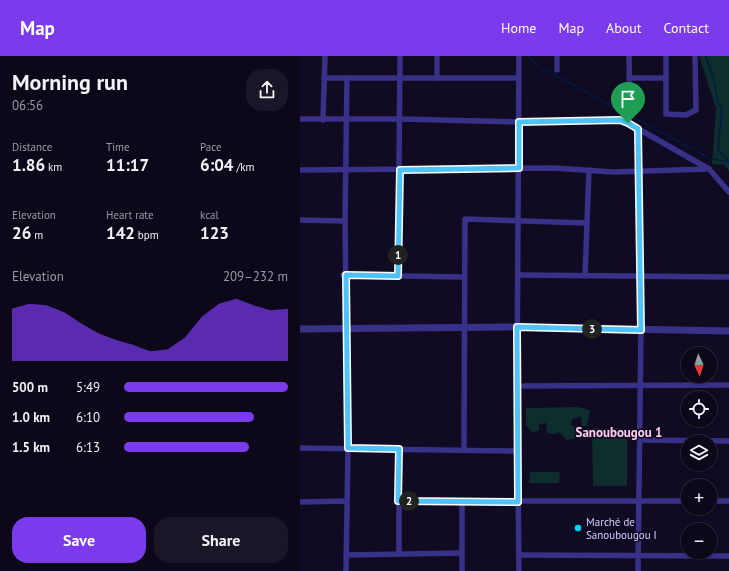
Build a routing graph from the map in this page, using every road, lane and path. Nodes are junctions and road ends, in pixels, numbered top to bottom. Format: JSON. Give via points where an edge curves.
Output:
{"nodes":[{"id":1,"x":325,"y":56,"type":"edge"},
{"id":2,"x":400,"y":56,"type":"edge"},
{"id":3,"x":438,"y":56,"type":"edge"},
{"id":4,"x":519,"y":56,"type":"edge"},
{"id":5,"x":557,"y":56,"type":"edge"},
{"id":6,"x":629,"y":56,"type":"edge"},
{"id":7,"x":666,"y":56,"type":"edge"},
{"id":8,"x":695,"y":58,"type":"dead end"},
{"id":9,"x":557,"y":70,"type":"dead end"},
{"id":10,"x":324,"y":78,"type":"junction"},
{"id":11,"x":348,"y":78,"type":"junction"},
{"id":12,"x":400,"y":78,"type":"junction"},
{"id":13,"x":437,"y":78,"type":"junction"},
{"id":14,"x":519,"y":78,"type":"junction"},
{"id":15,"x":630,"y":78,"type":"junction"},
{"id":16,"x":666,"y":78,"type":"junction"},
{"id":17,"x":630,"y":107,"type":"dead end"},
{"id":18,"x":347,"y":119,"type":"junction"},
{"id":19,"x":400,"y":119,"type":"junction"},
{"id":20,"x":300,"y":120,"type":"edge"},
{"id":21,"x":323,"y":120,"type":"junction"},
{"id":22,"x":519,"y":122,"type":"junction"},
{"id":23,"x":638,"y":129,"type":"junction"},
{"id":24,"x":519,"y":168,"type":"junction"},
{"id":25,"x":709,"y":169,"type":"junction"},
{"id":26,"x":300,"y":170,"type":"edge"},
{"id":27,"x":346,"y":170,"type":"junction"},
{"id":28,"x":400,"y":170,"type":"junction"},
{"id":29,"x":589,"y":170,"type":"junction"},
{"id":30,"x":639,"y":171,"type":"junction"},
{"id":31,"x":729,"y":192,"type":"edge"},
{"id":32,"x":300,"y":220,"type":"edge"},
{"id":33,"x":345,"y":221,"type":"junction"},
{"id":34,"x":518,"y":221,"type":"junction"},
{"id":35,"x":587,"y":223,"type":"junction"},
{"id":36,"x":345,"y":275,"type":"junction"},
{"id":37,"x":518,"y":275,"type":"junction"},
{"id":38,"x":398,"y":276,"type":"junction"},
{"id":39,"x":585,"y":276,"type":"junction"},
{"id":40,"x":464,"y":277,"type":"junction"},
{"id":41,"x":640,"y":277,"type":"junction"},
{"id":42,"x":729,"y":277,"type":"edge"},
{"id":43,"x":465,"y":327,"type":"junction"},
{"id":44,"x":517,"y":327,"type":"junction"},
{"id":45,"x":346,"y":328,"type":"junction"},
{"id":46,"x":300,"y":329,"type":"edge"},
{"id":47,"x":641,"y":330,"type":"junction"},
{"id":48,"x":729,"y":331,"type":"edge"},
{"id":49,"x":729,"y":385,"type":"edge"},
{"id":50,"x":517,"y":386,"type":"junction"},
{"id":51,"x":640,"y":386,"type":"junction"},
{"id":52,"x":640,"y":440,"type":"junction"},
{"id":53,"x":729,"y":441,"type":"edge"},
{"id":54,"x":300,"y":448,"type":"edge"},
{"id":55,"x":348,"y":448,"type":"junction"},
{"id":56,"x":399,"y":449,"type":"junction"},
{"id":57,"x":464,"y":450,"type":"junction"},
{"id":58,"x":517,"y":450,"type":"junction"},
{"id":59,"x":729,"y":500,"type":"edge"},
{"id":60,"x":347,"y":501,"type":"junction"},
{"id":61,"x":398,"y":501,"type":"junction"},
{"id":62,"x":639,"y":501,"type":"junction"},
{"id":63,"x":681,"y":501,"type":"edge"},
{"id":64,"x":717,"y":501,"type":"edge"},
{"id":65,"x":300,"y":502,"type":"edge"},
{"id":66,"x":462,"y":502,"type":"junction"},
{"id":67,"x":518,"y":502,"type":"junction"},
{"id":68,"x":462,"y":553,"type":"junction"},
{"id":69,"x":398,"y":554,"type":"junction"},
{"id":70,"x":346,"y":555,"type":"junction"},
{"id":71,"x":519,"y":555,"type":"junction"},
{"id":72,"x":638,"y":556,"type":"junction"},
{"id":73,"x":729,"y":556,"type":"edge"},
{"id":74,"x":346,"y":571,"type":"edge"},
{"id":75,"x":462,"y":571,"type":"edge"},
{"id":76,"x":519,"y":571,"type":"edge"},
{"id":77,"x":638,"y":571,"type":"edge"}],
"edges":[{"from":1,"to":10,"type":"street"},
{"from":2,"to":12,"type":"street"},
{"from":3,"to":13,"type":"street"},
{"from":4,"to":14,"type":"street"},
{"from":5,"to":9,"type":"street"},
{"from":6,"to":15,"type":"street"},
{"from":7,"to":16,"type":"street"},
{"from":8,"to":16,"type":"street","via":[[696,110],[692,113],[666,114]]},
{"from":10,"to":11,"type":"street"},
{"from":10,"to":21,"type":"street"},
{"from":11,"to":12,"type":"street"},
{"from":11,"to":18,"type":"street"},
{"from":12,"to":13,"type":"street"},
{"from":12,"to":19,"type":"street"},
{"from":13,"to":14,"type":"street"},
{"from":14,"to":22,"type":"street"},
{"from":15,"to":16,"type":"street"},
{"from":15,"to":17,"type":"street"},
{"from":18,"to":19,"type":"street"},
{"from":18,"to":21,"type":"street"},
{"from":18,"to":27,"type":"street"},
{"from":19,"to":22,"type":"street"},
{"from":19,"to":28,"type":"street"},
{"from":20,"to":21,"type":"street"},
{"from":22,"to":23,"type":"street","via":[[620,120]]},
{"from":22,"to":24,"type":"street"},
{"from":23,"to":25,"type":"street"},
{"from":23,"to":30,"type":"street"},
{"from":24,"to":28,"type":"street"},
{"from":24,"to":29,"type":"street"},
{"from":24,"to":34,"type":"street"},
{"from":25,"to":30,"type":"street"},
{"from":25,"to":31,"type":"street"},
{"from":26,"to":27,"type":"street"},
{"from":27,"to":28,"type":"street"},
{"from":27,"to":33,"type":"street"},
{"from":28,"to":38,"type":"street"},
{"from":29,"to":30,"type":"street"},
{"from":29,"to":35,"type":"street"},
{"from":30,"to":41,"type":"street"},
{"from":32,"to":33,"type":"street"},
{"from":33,"to":36,"type":"street"},
{"from":34,"to":35,"type":"street"},
{"from":34,"to":37,"type":"street"},
{"from":34,"to":40,"type":"street","via":[[465,219]]},
{"from":35,"to":39,"type":"street"},
{"from":36,"to":38,"type":"street"},
{"from":36,"to":45,"type":"street"},
{"from":37,"to":39,"type":"street"},
{"from":37,"to":44,"type":"street"},
{"from":38,"to":40,"type":"street"},
{"from":39,"to":41,"type":"street"},
{"from":40,"to":43,"type":"street"},
{"from":41,"to":42,"type":"street"},
{"from":41,"to":47,"type":"street"},
{"from":43,"to":44,"type":"street"},
{"from":43,"to":45,"type":"street"},
{"from":43,"to":57,"type":"street"},
{"from":44,"to":47,"type":"street"},
{"from":44,"to":50,"type":"street"},
{"from":45,"to":46,"type":"street"},
{"from":45,"to":55,"type":"street"},
{"from":47,"to":48,"type":"street"},
{"from":47,"to":51,"type":"street"},
{"from":49,"to":51,"type":"street"},
{"from":50,"to":51,"type":"street"},
{"from":50,"to":58,"type":"street"},
{"from":51,"to":52,"type":"street"},
{"from":52,"to":53,"type":"street"},
{"from":52,"to":62,"type":"street"},
{"from":54,"to":55,"type":"street"},
{"from":55,"to":56,"type":"street"},
{"from":55,"to":60,"type":"street"},
{"from":56,"to":57,"type":"street"},
{"from":56,"to":61,"type":"street"},
{"from":57,"to":58,"type":"street"},
{"from":58,"to":67,"type":"street"},
{"from":59,"to":64,"type":"street"},
{"from":60,"to":65,"type":"street"},
{"from":60,"to":70,"type":"street"},
{"from":61,"to":66,"type":"street"},
{"from":61,"to":69,"type":"street"},
{"from":62,"to":63,"type":"street"},
{"from":62,"to":67,"type":"street"},
{"from":62,"to":72,"type":"street"},
{"from":66,"to":67,"type":"street"},
{"from":66,"to":68,"type":"street"},
{"from":67,"to":71,"type":"street"},
{"from":68,"to":69,"type":"street"},
{"from":68,"to":75,"type":"street"},
{"from":69,"to":70,"type":"street"},
{"from":70,"to":74,"type":"street"},
{"from":71,"to":72,"type":"street"},
{"from":71,"to":76,"type":"street"},
{"from":72,"to":73,"type":"street"},
{"from":72,"to":77,"type":"street"}]}
